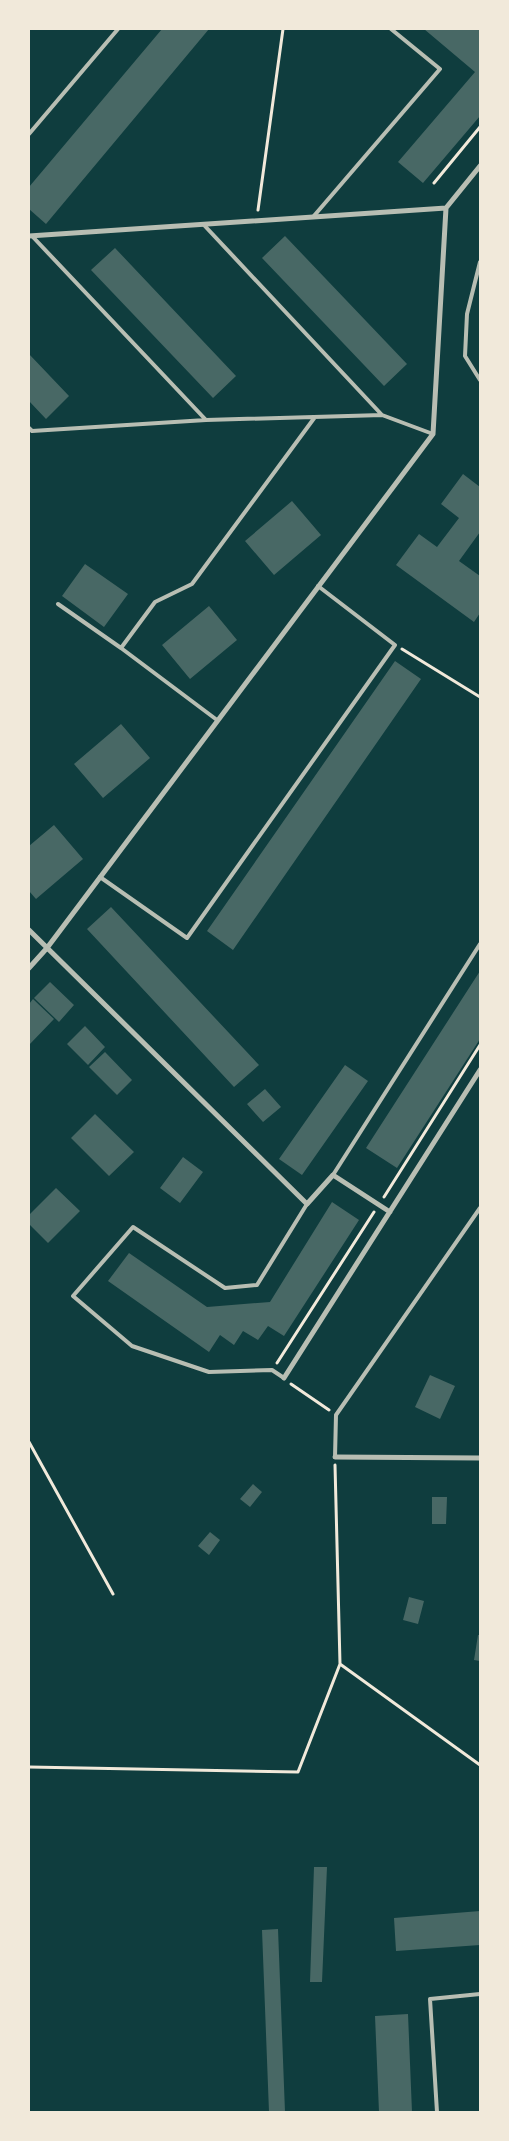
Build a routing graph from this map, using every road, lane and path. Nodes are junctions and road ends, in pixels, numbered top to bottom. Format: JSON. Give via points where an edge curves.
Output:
{"nodes":[{"id":1,"x":118,"y":29,"type":"edge"},
{"id":2,"x":283,"y":29,"type":"edge"},
{"id":3,"x":391,"y":29,"type":"edge"},
{"id":4,"x":480,"y":127,"type":"edge"},
{"id":5,"x":29,"y":134,"type":"edge"},
{"id":6,"x":480,"y":166,"type":"edge"},
{"id":7,"x":434,"y":183,"type":"dead end"},
{"id":8,"x":446,"y":208,"type":"junction"},
{"id":9,"x":313,"y":217,"type":"junction"},
{"id":10,"x":257,"y":221,"type":"junction"},
{"id":11,"x":203,"y":224,"type":"junction"},
{"id":12,"x":31,"y":236,"type":"edge"},
{"id":13,"x":480,"y":262,"type":"edge"},
{"id":14,"x":480,"y":380,"type":"edge"},
{"id":15,"x":382,"y":415,"type":"junction"},
{"id":16,"x":315,"y":417,"type":"junction"},
{"id":17,"x":206,"y":420,"type":"junction"},
{"id":18,"x":29,"y":428,"type":"edge"},
{"id":19,"x":433,"y":434,"type":"junction"},
{"id":20,"x":318,"y":586,"type":"junction"},
{"id":21,"x":58,"y":604,"type":"dead end"},
{"id":22,"x":395,"y":645,"type":"junction"},
{"id":23,"x":121,"y":648,"type":"junction"},
{"id":24,"x":480,"y":698,"type":"edge"},
{"id":25,"x":216,"y":720,"type":"junction"},
{"id":26,"x":100,"y":878,"type":"junction"},
{"id":27,"x":29,"y":930,"type":"edge"},
{"id":28,"x":480,"y":944,"type":"edge"},
{"id":29,"x":47,"y":948,"type":"junction"},
{"id":30,"x":29,"y":968,"type":"edge"},
{"id":31,"x":480,"y":1070,"type":"edge"},
{"id":32,"x":333,"y":1175,"type":"junction"},
{"id":33,"x":307,"y":1204,"type":"junction"},
{"id":34,"x":480,"y":1208,"type":"edge"},
{"id":35,"x":390,"y":1212,"type":"junction"},
{"id":36,"x":284,"y":1378,"type":"junction"},
{"id":37,"x":336,"y":1415,"type":"junction"},
{"id":38,"x":29,"y":1442,"type":"edge"},
{"id":39,"x":335,"y":1456,"type":"junction"},
{"id":40,"x":480,"y":1458,"type":"edge"},
{"id":41,"x":113,"y":1594,"type":"dead end"},
{"id":42,"x":340,"y":1664,"type":"junction"},
{"id":43,"x":480,"y":1765,"type":"edge"},
{"id":44,"x":29,"y":1767,"type":"edge"},
{"id":45,"x":480,"y":1994,"type":"edge"},
{"id":46,"x":437,"y":2112,"type":"edge"}],
"edges":[{"from":1,"to":5,"type":"lane"},
{"from":2,"to":10,"type":"path"},
{"from":3,"to":9,"type":"lane","via":[[440,69]]},
{"from":4,"to":7,"type":"path"},
{"from":6,"to":8,"type":"street"},
{"from":8,"to":9,"type":"street"},
{"from":8,"to":19,"type":"street"},
{"from":9,"to":10,"type":"street"},
{"from":10,"to":11,"type":"street"},
{"from":11,"to":12,"type":"street"},
{"from":11,"to":15,"type":"lane"},
{"from":12,"to":17,"type":"lane"},
{"from":13,"to":14,"type":"lane","via":[[467,314],[465,356]]},
{"from":15,"to":16,"type":"lane"},
{"from":15,"to":19,"type":"lane"},
{"from":16,"to":17,"type":"lane"},
{"from":16,"to":23,"type":"lane","via":[[192,584],[154,602]]},
{"from":17,"to":18,"type":"lane","via":[[32,431]]},
{"from":19,"to":20,"type":"street"},
{"from":20,"to":22,"type":"lane"},
{"from":20,"to":25,"type":"street"},
{"from":21,"to":23,"type":"lane"},
{"from":22,"to":24,"type":"path"},
{"from":22,"to":26,"type":"lane","via":[[187,938]]},
{"from":23,"to":25,"type":"lane"},
{"from":25,"to":26,"type":"street"},
{"from":26,"to":29,"type":"street"},
{"from":27,"to":29,"type":"street"},
{"from":28,"to":32,"type":"lane"},
{"from":29,"to":30,"type":"street"},
{"from":29,"to":33,"type":"street"},
{"from":31,"to":35,"type":"street"},
{"from":32,"to":33,"type":"street"},
{"from":32,"to":35,"type":"street"},
{"from":33,"to":36,"type":"lane","via":[[257,1285],[225,1288],[133,1227],[73,1296],[132,1346],[209,1372],[272,1370]]},
{"from":34,"to":37,"type":"lane"},
{"from":35,"to":36,"type":"street"},
{"from":36,"to":37,"type":"path"},
{"from":37,"to":39,"type":"lane"},
{"from":38,"to":41,"type":"path"},
{"from":39,"to":40,"type":"street"},
{"from":39,"to":42,"type":"path"},
{"from":42,"to":43,"type":"path"},
{"from":42,"to":44,"type":"path","via":[[298,1772]]},
{"from":45,"to":46,"type":"lane","via":[[430,1999]]}]}
